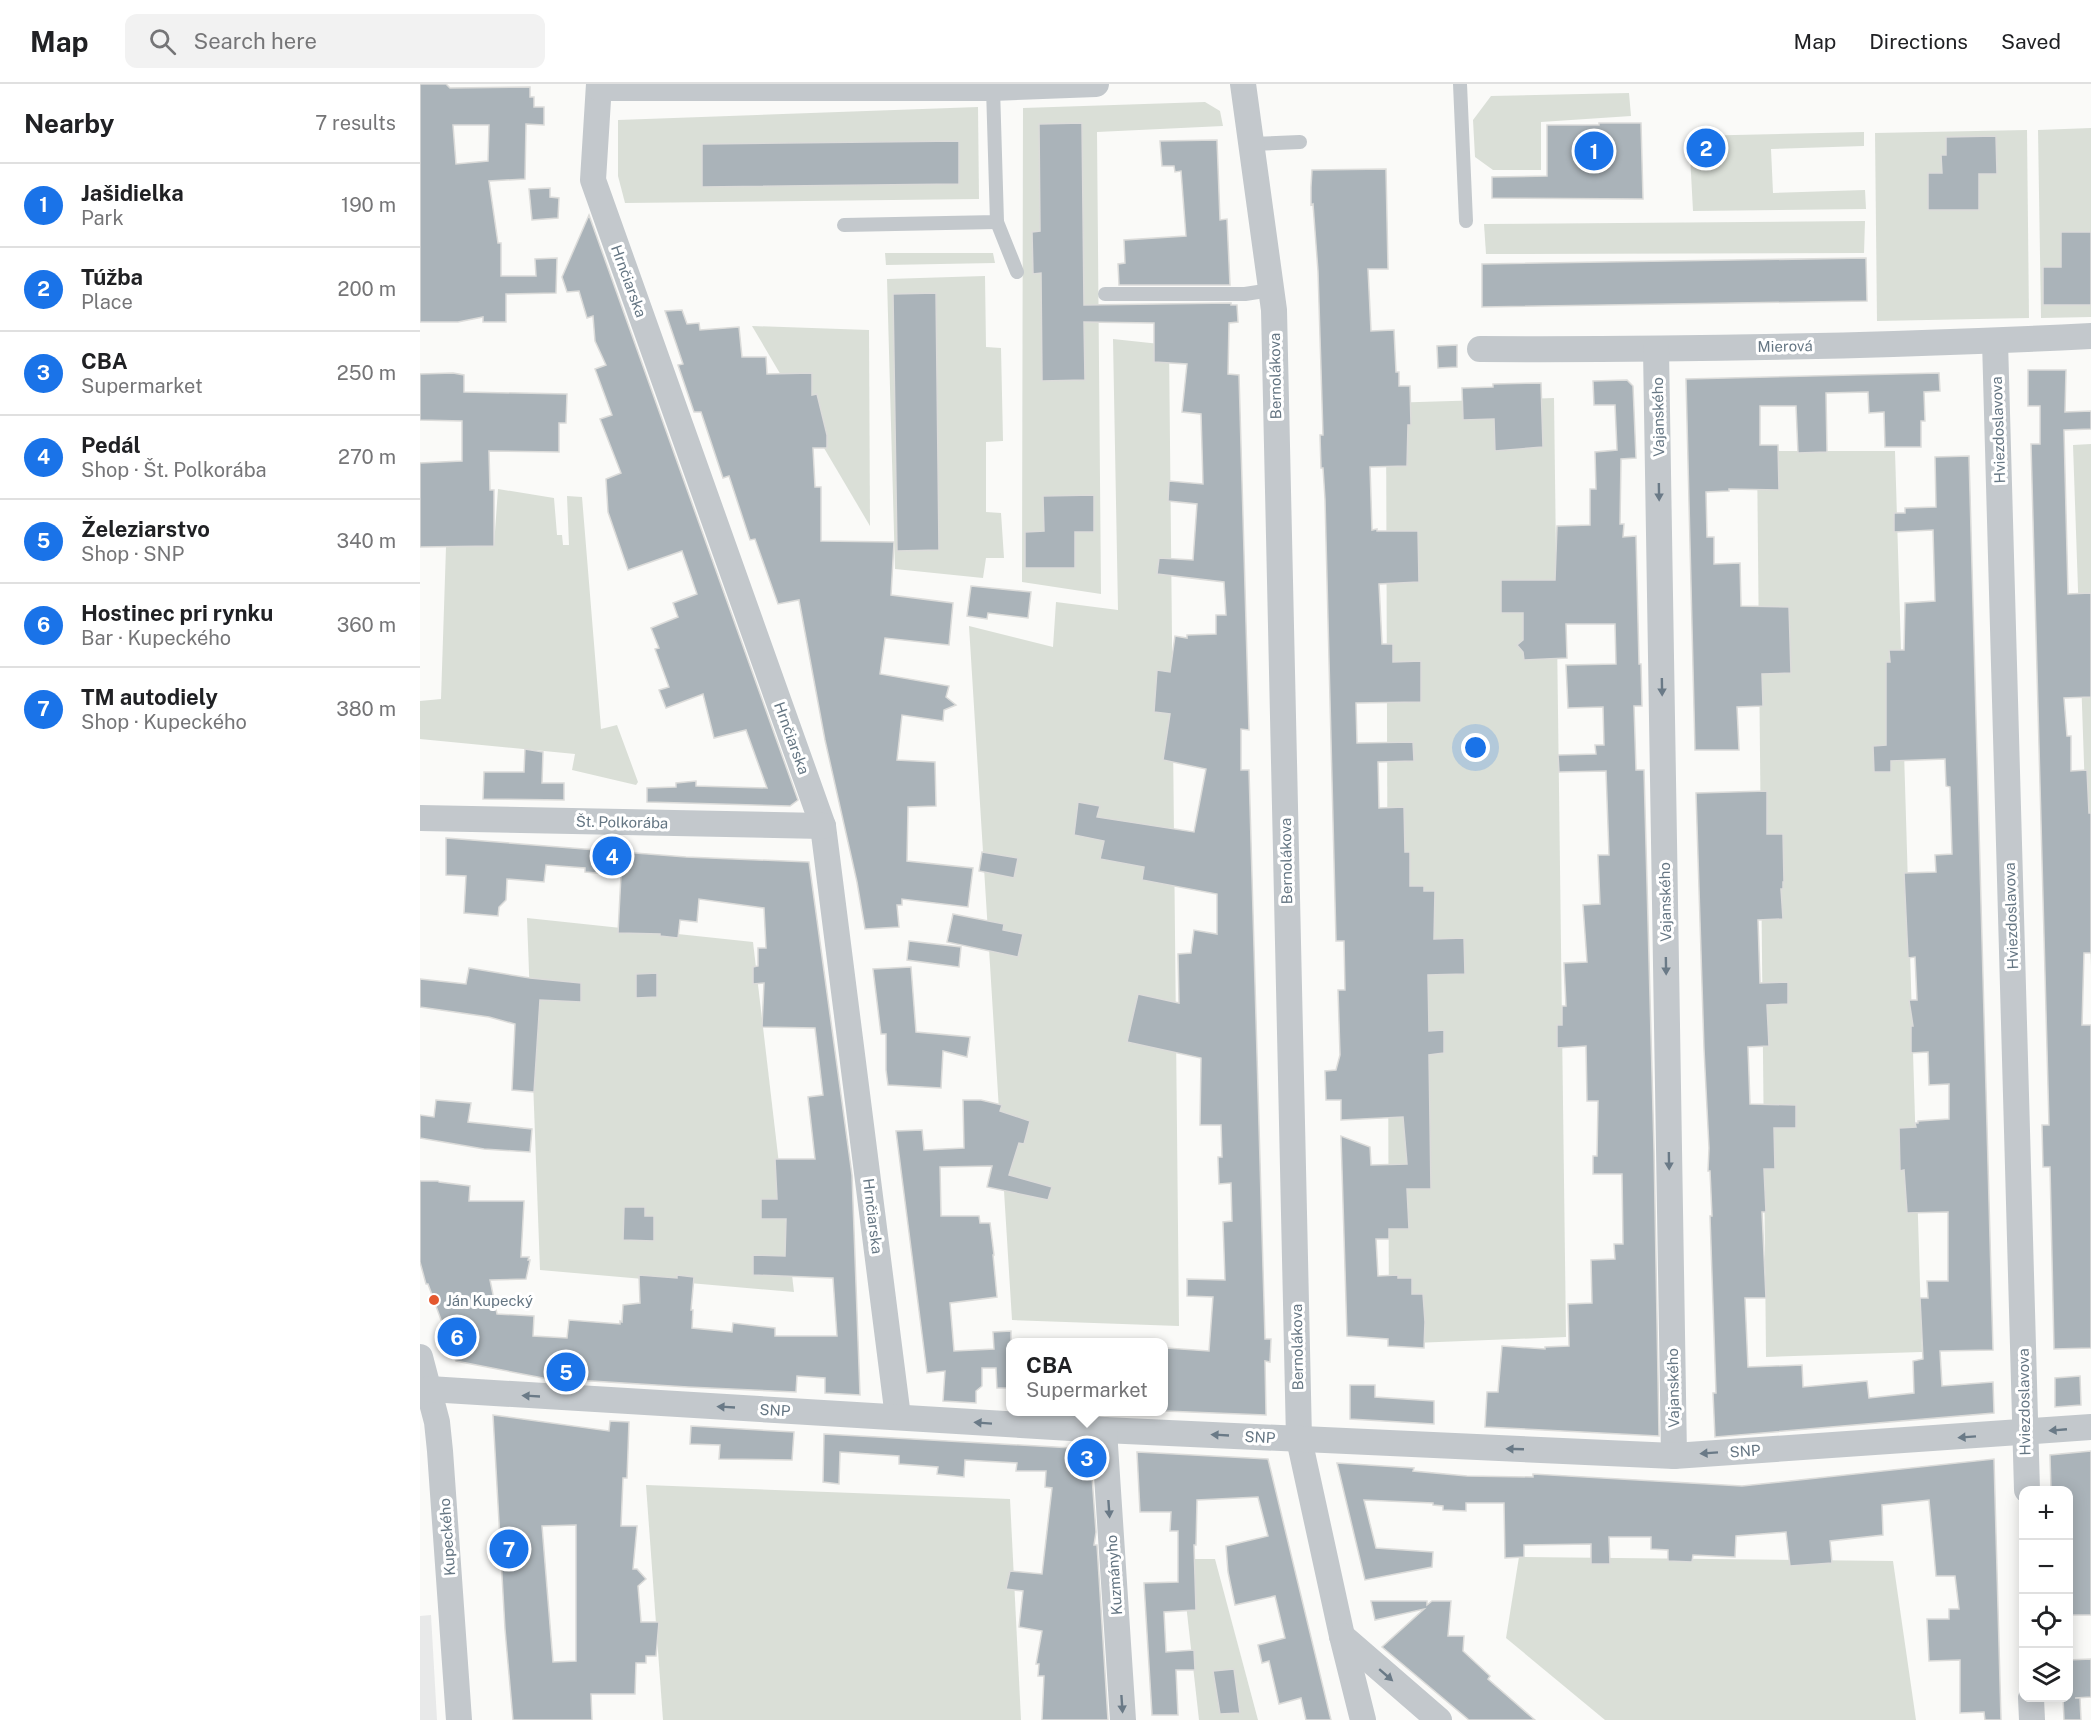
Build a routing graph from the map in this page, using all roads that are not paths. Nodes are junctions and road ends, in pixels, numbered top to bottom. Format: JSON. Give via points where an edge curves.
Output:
{"nodes":[{"id":1,"x":1096,"y":84,"type":"edge"},
{"id":2,"x":1243,"y":84,"type":"edge"},
{"id":3,"x":1460,"y":84,"type":"edge"},
{"id":4,"x":599,"y":86,"type":"edge"},
{"id":5,"x":784,"y":86,"type":"edge"},
{"id":6,"x":993,"y":88,"type":"junction"},
{"id":7,"x":1300,"y":142,"type":"dead end"},
{"id":8,"x":1251,"y":144,"type":"junction"},
{"id":9,"x":1466,"y":220,"type":"dead end"},
{"id":10,"x":997,"y":222,"type":"junction"},
{"id":11,"x":844,"y":225,"type":"dead end"},
{"id":12,"x":1017,"y":272,"type":"dead end"},
{"id":13,"x":1271,"y":290,"type":"junction"},
{"id":14,"x":1105,"y":294,"type":"dead end"},
{"id":15,"x":2091,"y":336,"type":"edge"},
{"id":16,"x":1995,"y":341,"type":"junction"},
{"id":17,"x":1480,"y":349,"type":"dead end"},
{"id":18,"x":1656,"y":350,"type":"junction"},
{"id":19,"x":420,"y":818,"type":"edge"},
{"id":20,"x":823,"y":826,"type":"junction"},
{"id":21,"x":420,"y":1357,"type":"edge"},
{"id":22,"x":429,"y":1389,"type":"junction"},
{"id":23,"x":898,"y":1417,"type":"junction"},
{"id":24,"x":2091,"y":1427,"type":"edge"},
{"id":25,"x":1104,"y":1430,"type":"junction"},
{"id":26,"x":2025,"y":1433,"type":"junction"},
{"id":27,"x":1299,"y":1439,"type":"junction"},
{"id":28,"x":1674,"y":1456,"type":"junction"},
{"id":29,"x":2026,"y":1486,"type":"edge"},
{"id":30,"x":1342,"y":1636,"type":"junction"},
{"id":31,"x":2031,"y":1702,"type":"edge"},
{"id":32,"x":459,"y":1720,"type":"edge"},
{"id":33,"x":1123,"y":1720,"type":"edge"},
{"id":34,"x":1363,"y":1720,"type":"edge"},
{"id":35,"x":1439,"y":1720,"type":"edge"},
{"id":36,"x":2032,"y":1720,"type":"edge"}],
"edges":[{"from":1,"to":6,"type":"street"},
{"from":2,"to":8,"type":"street","name":"Bernolákova"},
{"from":3,"to":9,"type":"lane"},
{"from":4,"to":5,"type":"street"},
{"from":4,"to":20,"type":"street","name":"Hrnčiarska","via":[[593,180]]},
{"from":5,"to":6,"type":"street"},
{"from":6,"to":10,"type":"lane"},
{"from":7,"to":8,"type":"lane"},
{"from":8,"to":13,"type":"street","name":"Bernolákova"},
{"from":10,"to":11,"type":"lane"},
{"from":10,"to":12,"type":"lane"},
{"from":13,"to":14,"type":"lane","via":[[1245,294]]},
{"from":13,"to":27,"type":"street","name":"Bernolákova"},
{"from":15,"to":16,"type":"street","name":"Mierová"},
{"from":16,"to":18,"type":"street","name":"Mierová"},
{"from":16,"to":26,"type":"street","name":"Hviezdoslavova"},
{"from":17,"to":18,"type":"street","name":"Mierová"},
{"from":18,"to":28,"type":"street","name":"Vajanského","one_way":true},
{"from":19,"to":20,"type":"street","name":"Št. Polkorába"},
{"from":20,"to":23,"type":"street","name":"Hrnčiarska"},
{"from":21,"to":22,"type":"street","name":"Kupeckého"},
{"from":23,"to":22,"type":"street","name":"SNP","one_way":true},
{"from":22,"to":32,"type":"street","name":"Kupeckého","via":[[440,1451]]},
{"from":25,"to":23,"type":"street","name":"SNP","one_way":true},
{"from":24,"to":26,"type":"street","name":"SNP","one_way":true},
{"from":27,"to":25,"type":"street","name":"SNP","one_way":true},
{"from":25,"to":33,"type":"street","name":"Kuzmányho","one_way":true},
{"from":26,"to":28,"type":"street","name":"SNP","one_way":true},
{"from":26,"to":29,"type":"street","name":"Hviezdoslavova"},
{"from":28,"to":27,"type":"street","name":"SNP","one_way":true},
{"from":27,"to":30,"type":"street","name":"Bernolákova"},
{"from":30,"to":34,"type":"street","name":"Bernolákova"},
{"from":30,"to":35,"type":"street","one_way":true},
{"from":31,"to":36,"type":"street"}]}
